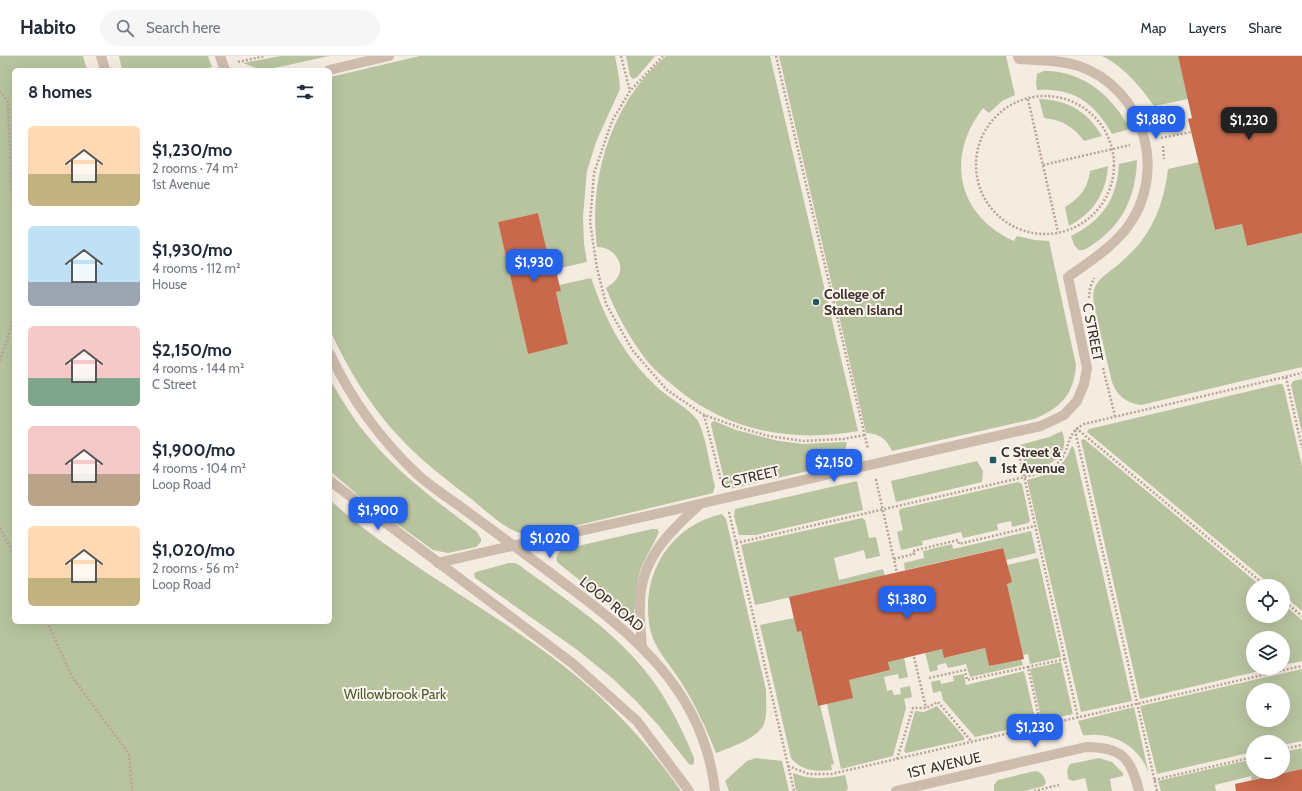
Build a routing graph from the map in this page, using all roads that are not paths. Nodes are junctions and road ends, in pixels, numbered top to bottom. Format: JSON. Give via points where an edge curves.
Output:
{"nodes":[{"id":1,"x":101,"y":56,"type":"edge"},
{"id":2,"x":220,"y":56,"type":"edge"},
{"id":3,"x":389,"y":56,"type":"edge"},
{"id":4,"x":1018,"y":58,"type":"edge"},
{"id":5,"x":104,"y":68,"type":"edge"},
{"id":6,"x":224,"y":68,"type":"edge"},
{"id":7,"x":332,"y":69,"type":"edge"},
{"id":8,"x":332,"y":358,"type":"edge"},
{"id":9,"x":332,"y":483,"type":"edge"},
{"id":10,"x":700,"y":504,"type":"junction"},
{"id":11,"x":513,"y":545,"type":"junction"},
{"id":12,"x":438,"y":563,"type":"junction"},
{"id":13,"x":642,"y":647,"type":"junction"},
{"id":14,"x":689,"y":791,"type":"edge"},
{"id":15,"x":715,"y":791,"type":"edge"},
{"id":16,"x":896,"y":791,"type":"edge"},
{"id":17,"x":1139,"y":791,"type":"edge"}],
"edges":[{"from":1,"to":5,"type":"street"},
{"from":2,"to":6,"type":"street"},
{"from":3,"to":7,"type":"street"},
{"from":4,"to":10,"type":"street","name":"C STREET","via":[[1079,66],[1104,79],[1121,95],[1135,115],[1143,132],[1149,156],[1148,176],[1142,200],[1126,228],[1103,252],[1068,277],[1086,368],[1084,384],[1077,401],[1064,415],[1041,426]]},
{"from":8,"to":11,"type":"street","name":"LOOP ROAD","via":[[353,398],[386,441],[419,476]]},
{"from":9,"to":12,"type":"street"},
{"from":10,"to":11,"type":"street","name":"C STREET"},
{"from":10,"to":13,"type":"street","via":[[663,540],[649,566],[642,584],[640,603]]},
{"from":11,"to":12,"type":"street","name":"C STREET"},
{"from":11,"to":13,"type":"street","name":"LOOP ROAD","via":[[605,613]]},
{"from":12,"to":14,"type":"street","via":[[572,663],[637,721]]},
{"from":13,"to":15,"type":"street","name":"LOOP ROAD","via":[[662,668],[684,699],[700,729],[713,774]]},
{"from":16,"to":17,"type":"street","name":"1ST AVENUE","via":[[1092,747],[1110,748],[1122,754],[1131,765]]}]}
